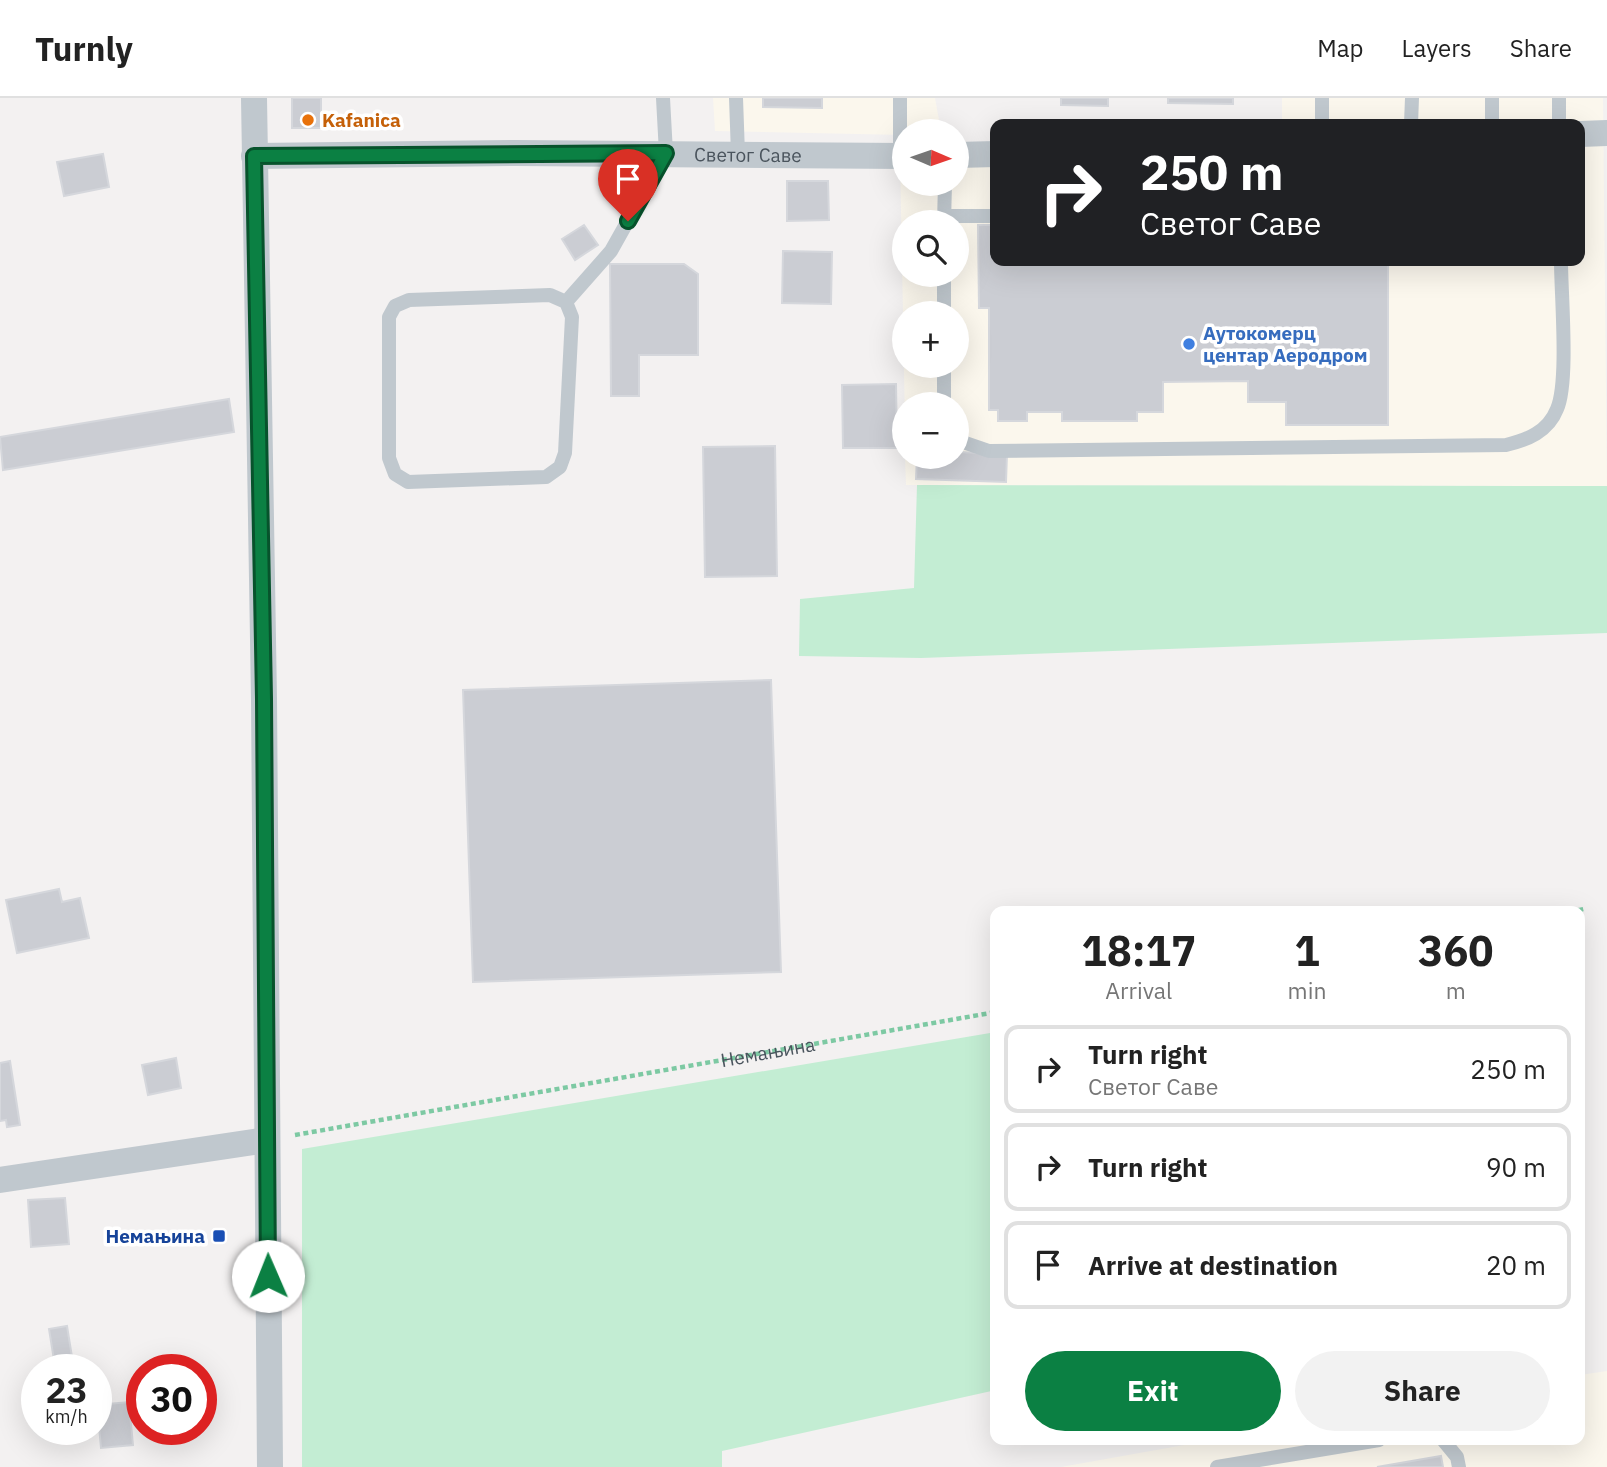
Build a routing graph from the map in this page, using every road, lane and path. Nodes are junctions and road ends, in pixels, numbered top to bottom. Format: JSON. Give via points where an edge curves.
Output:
{"nodes":[{"id":1,"x":254,"y":98,"type":"edge"},
{"id":2,"x":663,"y":98,"type":"edge"},
{"id":3,"x":736,"y":98,"type":"edge"},
{"id":4,"x":900,"y":98,"type":"edge"},
{"id":5,"x":1322,"y":98,"type":"edge"},
{"id":6,"x":1412,"y":98,"type":"edge"},
{"id":7,"x":1492,"y":98,"type":"edge"},
{"id":8,"x":1559,"y":98,"type":"edge"},
{"id":9,"x":901,"y":119,"type":"edge"},
{"id":10,"x":1322,"y":119,"type":"edge"},
{"id":11,"x":1411,"y":119,"type":"edge"},
{"id":12,"x":1492,"y":119,"type":"edge"},
{"id":13,"x":1559,"y":119,"type":"edge"},
{"id":14,"x":1607,"y":133,"type":"edge"},
{"id":15,"x":1585,"y":134,"type":"edge"},
{"id":16,"x":666,"y":153,"type":"junction"},
{"id":17,"x":738,"y":154,"type":"junction"},
{"id":18,"x":990,"y":154,"type":"edge"},
{"id":19,"x":970,"y":155,"type":"edge"},
{"id":20,"x":254,"y":156,"type":"junction"},
{"id":21,"x":892,"y":156,"type":"edge"},
{"id":22,"x":990,"y":216,"type":"edge"},
{"id":23,"x":969,"y":218,"type":"edge"},
{"id":24,"x":1561,"y":266,"type":"edge"},
{"id":25,"x":566,"y":302,"type":"junction"},
{"id":26,"x":969,"y":444,"type":"edge"},
{"id":27,"x":990,"y":1013,"type":"edge"},
{"id":28,"x":267,"y":1140,"type":"junction"},
{"id":29,"x":0,"y":1180,"type":"edge"},
{"id":30,"x":1349,"y":1445,"type":"edge"},
{"id":31,"x":1447,"y":1445,"type":"edge"},
{"id":32,"x":270,"y":1467,"type":"edge"},
{"id":33,"x":1217,"y":1467,"type":"edge"},
{"id":34,"x":1459,"y":1467,"type":"edge"}],
"edges":[{"from":1,"to":20,"type":"street"},
{"from":2,"to":16,"type":"lane"},
{"from":3,"to":17,"type":"lane"},
{"from":4,"to":9,"type":"lane"},
{"from":5,"to":10,"type":"lane"},
{"from":6,"to":11,"type":"lane"},
{"from":7,"to":12,"type":"lane"},
{"from":8,"to":13,"type":"lane"},
{"from":14,"to":15,"type":"street"},
{"from":16,"to":17,"type":"street","name":"Светог Саве"},
{"from":16,"to":20,"type":"street","name":"Светог Саве"},
{"from":16,"to":25,"type":"lane","via":[[611,251]]},
{"from":17,"to":21,"type":"street","name":"Светог Саве"},
{"from":18,"to":19,"type":"street"},
{"from":20,"to":28,"type":"street"},
{"from":22,"to":23,"type":"lane"},
{"from":24,"to":26,"type":"lane","via":[[1562,387],[1557,410],[1529,440],[1506,445],[989,451]]},
{"from":25,"to":25,"type":"lane","via":[[572,317],[565,453],[560,467],[546,477],[408,482],[395,474],[390,458],[389,317],[395,306],[409,300],[550,295]]},
{"from":27,"to":28,"type":"path","name":"Немањина"},
{"from":28,"to":29,"type":"street"},
{"from":28,"to":32,"type":"street"},
{"from":30,"to":33,"type":"lane"},
{"from":31,"to":34,"type":"lane"}]}
